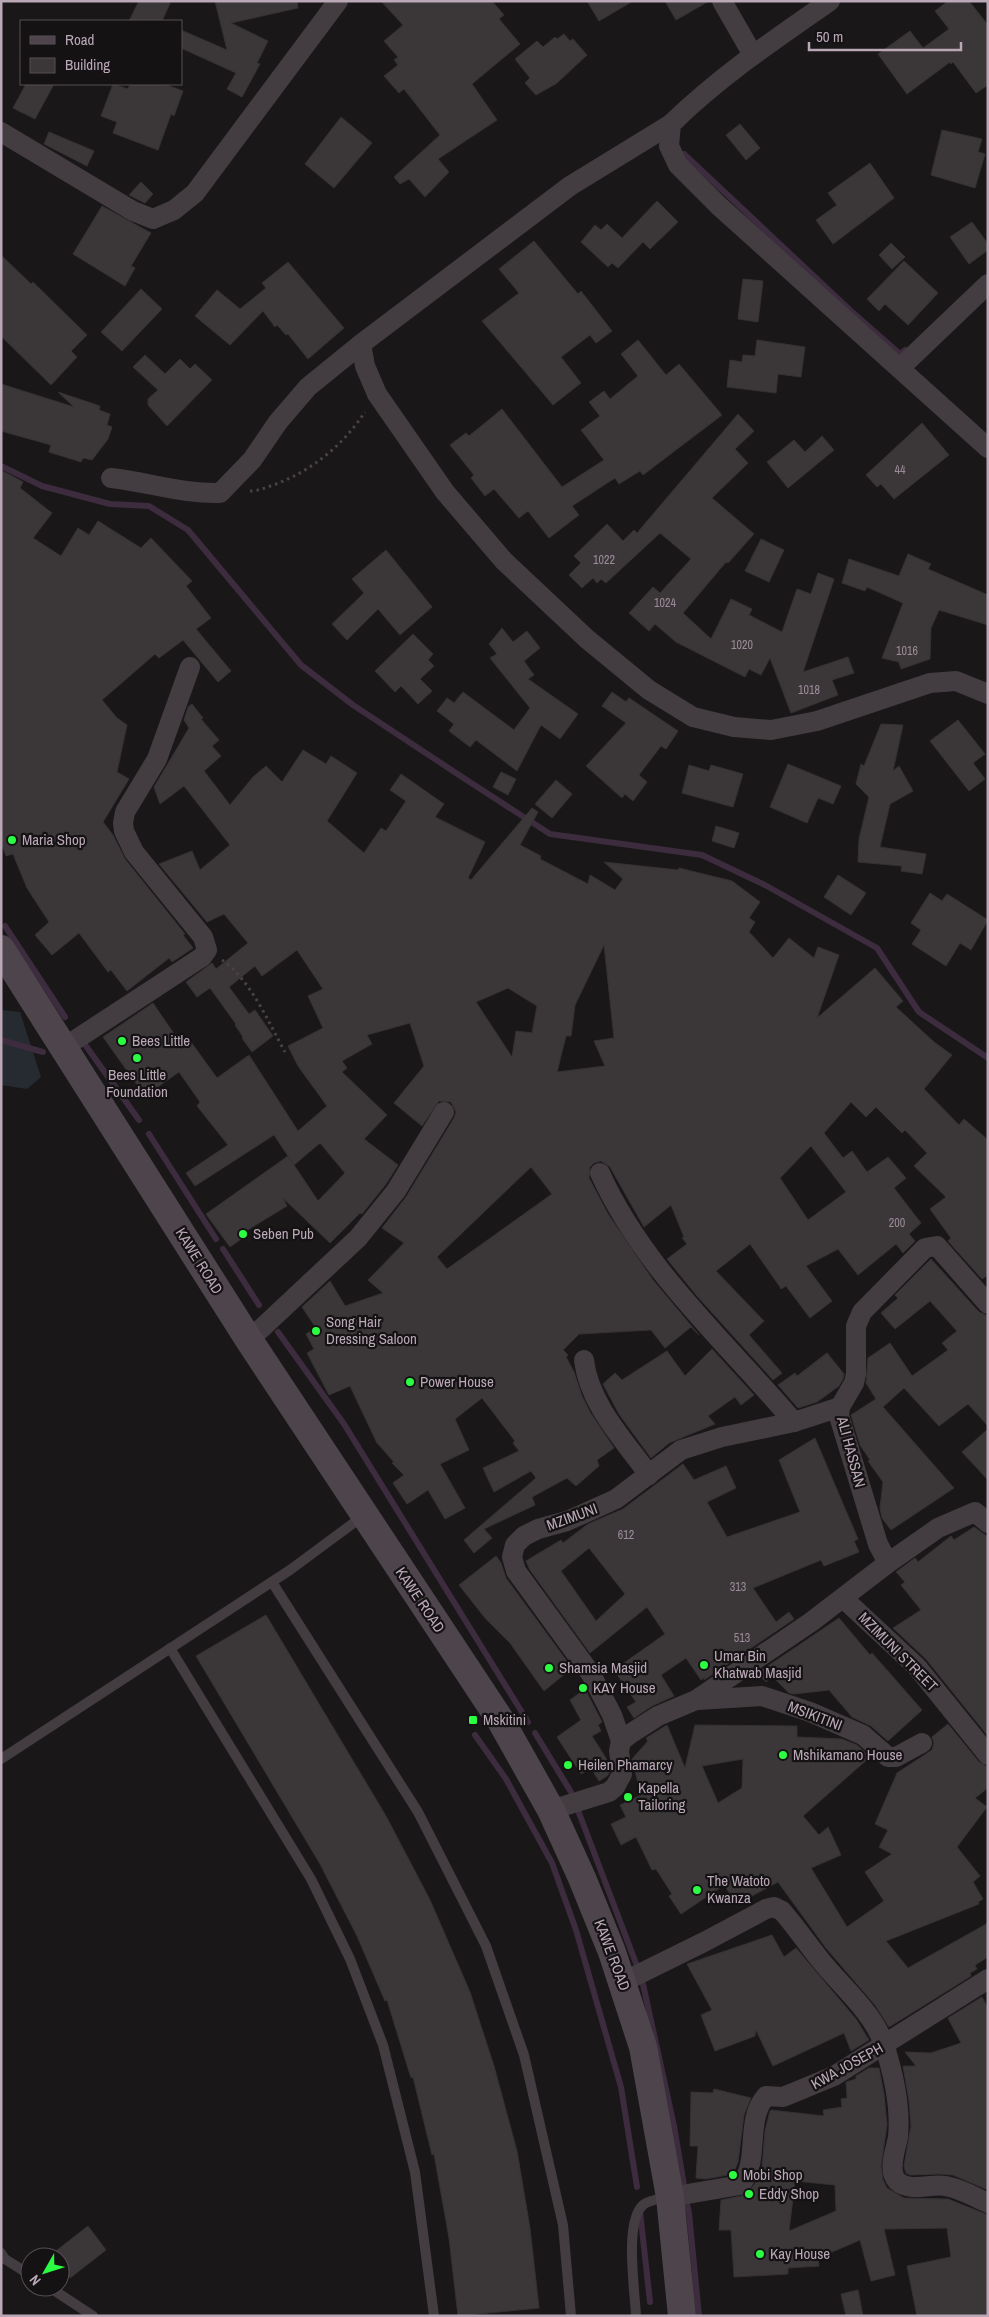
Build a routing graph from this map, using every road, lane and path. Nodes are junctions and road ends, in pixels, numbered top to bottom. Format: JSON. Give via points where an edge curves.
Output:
{"nodes":[{"id":1,"x":338,"y":1,"type":"edge"},
{"id":2,"x":722,"y":1,"type":"edge"},
{"id":3,"x":830,"y":1,"type":"edge"},
{"id":4,"x":753,"y":55,"type":"junction"},
{"id":5,"x":671,"y":124,"type":"junction"},
{"id":6,"x":1,"y":132,"type":"edge"},
{"id":7,"x":988,"y":284,"type":"edge"},
{"id":8,"x":361,"y":344,"type":"junction"},
{"id":9,"x":900,"y":368,"type":"junction"},
{"id":10,"x":377,"y":394,"type":"junction"},
{"id":11,"x":988,"y":448,"type":"edge"},
{"id":12,"x":111,"y":478,"type":"dead end"},
{"id":13,"x":220,"y":493,"type":"junction"},
{"id":14,"x":190,"y":666,"type":"dead end"},
{"id":15,"x":988,"y":694,"type":"edge"},
{"id":16,"x":1,"y":949,"type":"edge"},
{"id":17,"x":207,"y":950,"type":"junction"},
{"id":18,"x":63,"y":1048,"type":"junction"},
{"id":19,"x":285,"y":1052,"type":"dead end"},
{"id":20,"x":444,"y":1112,"type":"dead end"},
{"id":21,"x":600,"y":1173,"type":"dead end"},
{"id":22,"x":988,"y":1304,"type":"edge"},
{"id":23,"x":249,"y":1340,"type":"junction"},
{"id":24,"x":584,"y":1360,"type":"dead end"},
{"id":25,"x":840,"y":1406,"type":"junction"},
{"id":26,"x":794,"y":1422,"type":"junction"},
{"id":27,"x":649,"y":1476,"type":"junction"},
{"id":28,"x":364,"y":1515,"type":"junction"},
{"id":29,"x":985,"y":1515,"type":"edge"},
{"id":30,"x":888,"y":1563,"type":"junction"},
{"id":31,"x":272,"y":1582,"type":"junction"},
{"id":32,"x":844,"y":1599,"type":"junction"},
{"id":33,"x":170,"y":1648,"type":"junction"},
{"id":34,"x":696,"y":1700,"type":"junction"},
{"id":35,"x":621,"y":1741,"type":"junction"},
{"id":36,"x":922,"y":1743,"type":"dead end"},
{"id":37,"x":988,"y":1755,"type":"edge"},
{"id":38,"x":1,"y":1759,"type":"edge"},
{"id":39,"x":552,"y":1810,"type":"junction"},
{"id":40,"x":988,"y":1979,"type":"edge"},
{"id":41,"x":623,"y":1982,"type":"junction"},
{"id":42,"x":884,"y":2046,"type":"junction"},
{"id":43,"x":670,"y":2197,"type":"junction"},
{"id":44,"x":988,"y":2202,"type":"edge"},
{"id":45,"x":1,"y":2253,"type":"edge"},
{"id":46,"x":20,"y":2269,"type":"edge"},
{"id":47,"x":64,"y":2297,"type":"edge"},
{"id":48,"x":93,"y":2316,"type":"edge"},
{"id":49,"x":434,"y":2316,"type":"edge"},
{"id":50,"x":571,"y":2316,"type":"edge"},
{"id":51,"x":636,"y":2316,"type":"edge"},
{"id":52,"x":682,"y":2316,"type":"edge"}],
"edges":[{"from":1,"to":6,"type":"street","via":[[195,193],[165,215],[153,219],[133,211]]},
{"from":2,"to":4,"type":"street"},
{"from":3,"to":4,"type":"street"},
{"from":4,"to":5,"type":"street"},
{"from":5,"to":8,"type":"street","via":[[570,186]]},
{"from":5,"to":9,"type":"street","via":[[669,146],[678,165],[719,206]]},
{"from":7,"to":9,"type":"street"},
{"from":8,"to":10,"type":"street"},
{"from":8,"to":13,"type":"street","via":[[308,387],[252,460]]},
{"from":9,"to":11,"type":"street"},
{"from":10,"to":13,"type":"path","via":[[351,433],[314,466],[257,491]]},
{"from":10,"to":15,"type":"street","via":[[445,492],[504,561],[587,639],[641,684],[693,717],[734,727],[771,730],[817,721],[930,683],[956,681]]},
{"from":12,"to":13,"type":"street","via":[[176,491]]},
{"from":14,"to":17,"type":"street","via":[[157,759],[125,812],[123,823],[134,852],[203,937]]},
{"from":16,"to":18,"type":"main road","name":"KAWE ROAD"},
{"from":17,"to":18,"type":"street","via":[[202,957]]},
{"from":17,"to":19,"type":"path","via":[[230,966],[253,995]]},
{"from":18,"to":23,"type":"main road","name":"KAWE ROAD"},
{"from":20,"to":23,"type":"street","via":[[396,1191],[358,1238]]},
{"from":21,"to":26,"type":"street","via":[[626,1222],[668,1279]]},
{"from":22,"to":25,"type":"street","name":"ALI HASSAN","via":[[936,1246],[925,1248],[862,1312],[856,1326],[854,1383]]},
{"from":23,"to":28,"type":"main road","name":"KAWE ROAD"},
{"from":24,"to":27,"type":"street","via":[[594,1396]]},
{"from":25,"to":26,"type":"street","name":"MZIMUNI"},
{"from":25,"to":30,"type":"street","name":"ALI HASSAN","via":[[840,1424],[857,1480],[878,1544]]},
{"from":26,"to":27,"type":"street","name":"MZIMUNI","via":[[693,1445],[681,1450]]},
{"from":27,"to":35,"type":"street","name":"MZIMUNI","via":[[600,1508],[538,1528],[524,1536],[515,1545],[512,1557],[516,1571],[595,1680]]},
{"from":28,"to":31,"type":"lane"},
{"from":28,"to":39,"type":"main road","name":"KAWE ROAD","via":[[501,1721]]},
{"from":29,"to":30,"type":"street","via":[[974,1512],[958,1518]]},
{"from":30,"to":32,"type":"street","name":"MSIKITINI"},
{"from":31,"to":33,"type":"lane"},
{"from":31,"to":50,"type":"lane","via":[[418,1812],[486,1946],[524,2055],[533,2093],[563,2225]]},
{"from":32,"to":34,"type":"street","name":"MSIKITINI"},
{"from":32,"to":37,"type":"street","name":"MZIMUNI STREET","via":[[917,1667]]},
{"from":33,"to":38,"type":"lane"},
{"from":33,"to":49,"type":"lane","via":[[311,1879],[353,1968],[383,2045],[415,2172]]},
{"from":34,"to":35,"type":"street","name":"MSIKITINI","via":[[658,1716]]},
{"from":34,"to":36,"type":"street","name":"MSIKITINI","via":[[762,1696],[810,1712],[862,1735],[888,1757]]},
{"from":35,"to":39,"type":"street","via":[[622,1774],[615,1788]]},
{"from":39,"to":41,"type":"main road","name":"KAWE ROAD"},
{"from":40,"to":42,"type":"street","name":"KWA JOSEPH"},
{"from":41,"to":42,"type":"street","via":[[774,1907],[782,1911],[857,2002],[878,2031]]},
{"from":41,"to":43,"type":"main road","name":"KAWE ROAD","via":[[643,2047]]},
{"from":42,"to":43,"type":"street","name":"KWA JOSEPH","via":[[815,2085],[783,2097],[766,2096],[755,2114],[748,2175],[740,2185]]},
{"from":42,"to":44,"type":"street","via":[[899,2108],[893,2164],[896,2180],[915,2187],[945,2186]]},
{"from":43,"to":51,"type":"lane","via":[[644,2204],[636,2214],[632,2230]]},
{"from":43,"to":52,"type":"main road","name":"KAWE ROAD"},
{"from":45,"to":46,"type":"lane"},
{"from":47,"to":48,"type":"lane"}]}
